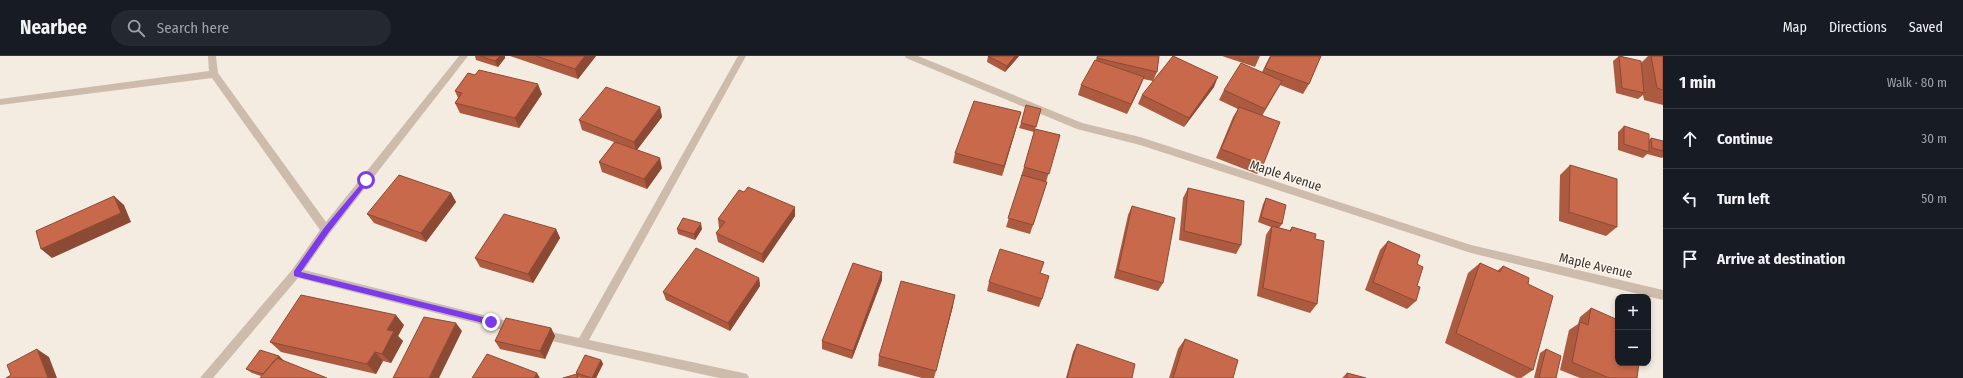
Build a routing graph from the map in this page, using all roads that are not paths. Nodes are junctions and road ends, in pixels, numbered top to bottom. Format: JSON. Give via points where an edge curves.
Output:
{"nodes":[{"id":1,"x":212,"y":56,"type":"edge"},
{"id":2,"x":464,"y":56,"type":"edge"},
{"id":3,"x":742,"y":56,"type":"edge"},
{"id":4,"x":909,"y":56,"type":"edge"},
{"id":5,"x":214,"y":74,"type":"junction"},
{"id":6,"x":0,"y":102,"type":"edge"},
{"id":7,"x":326,"y":230,"type":"junction"},
{"id":8,"x":296,"y":274,"type":"junction"},
{"id":9,"x":1663,"y":295,"type":"edge"},
{"id":10,"x":581,"y":344,"type":"junction"},
{"id":11,"x":206,"y":378,"type":"edge"},
{"id":12,"x":743,"y":378,"type":"edge"}],
"edges":[{"from":1,"to":5,"type":"street"},
{"from":2,"to":7,"type":"street"},
{"from":3,"to":10,"type":"street"},
{"from":4,"to":9,"type":"street","name":"Maple Avenue","via":[[1080,126],[1140,141],[1471,249]]},
{"from":5,"to":6,"type":"street"},
{"from":5,"to":7,"type":"street"},
{"from":7,"to":8,"type":"street"},
{"from":8,"to":10,"type":"street"},
{"from":8,"to":11,"type":"street"},
{"from":10,"to":12,"type":"street"}]}
